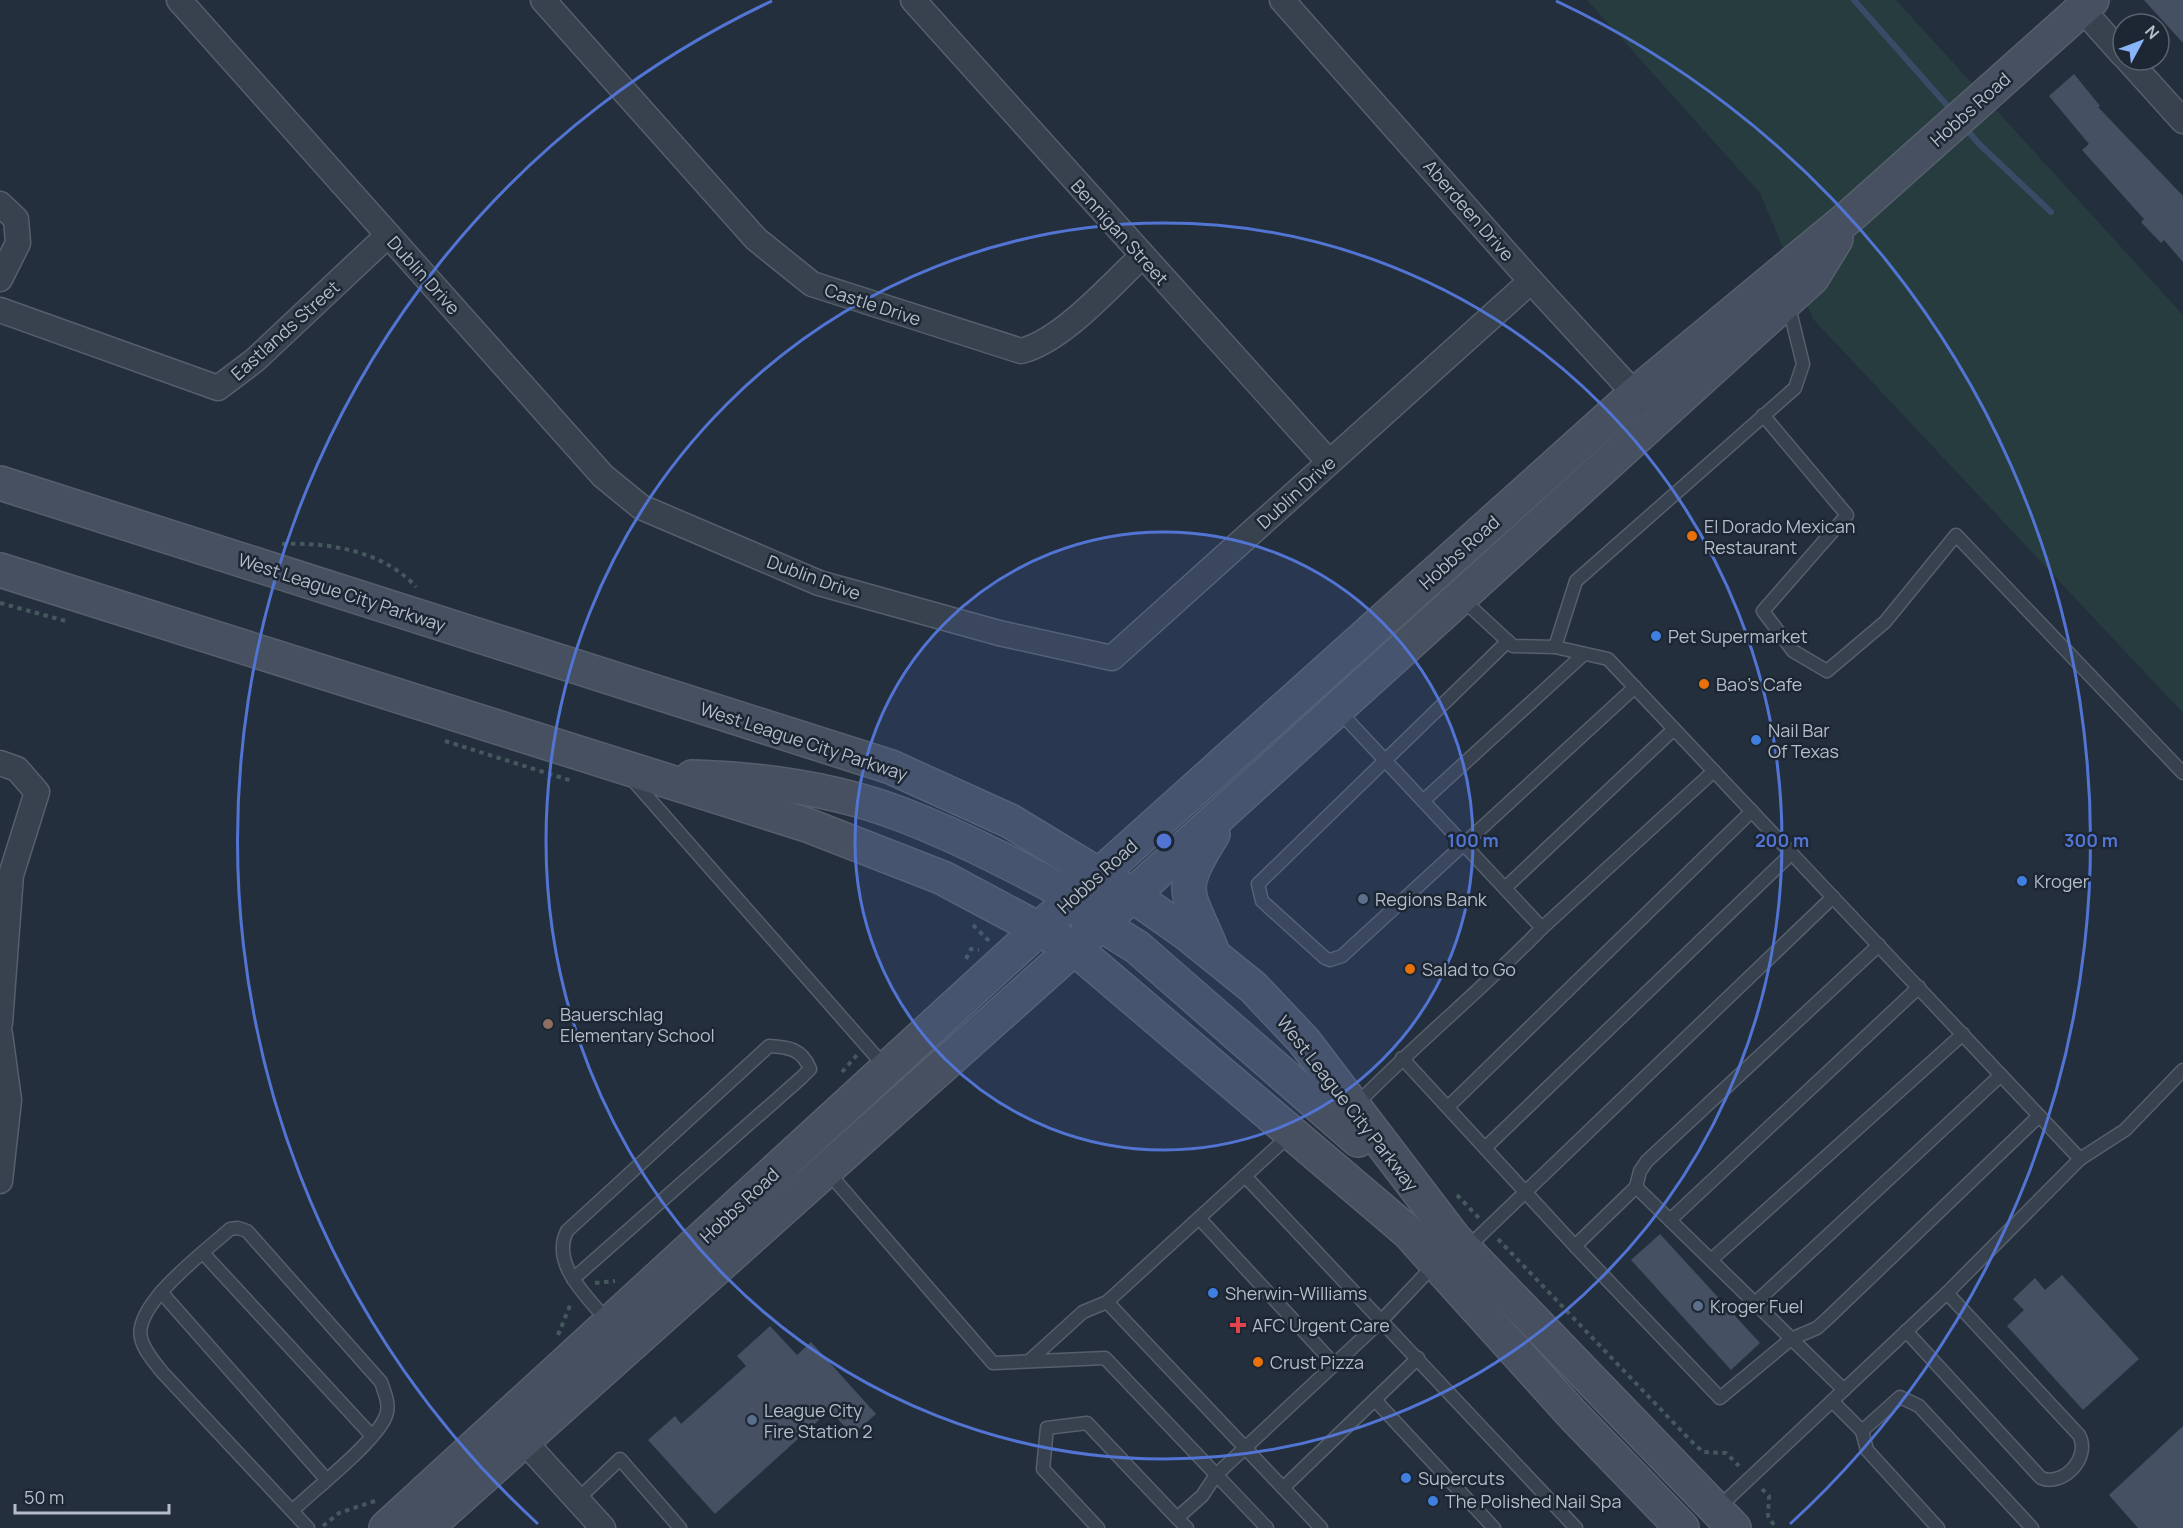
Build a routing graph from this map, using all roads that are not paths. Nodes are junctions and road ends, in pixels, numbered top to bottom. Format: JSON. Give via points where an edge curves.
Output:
{"nodes":[{"id":1,"x":178,"y":0,"type":"edge"},
{"id":2,"x":543,"y":0,"type":"edge"},
{"id":3,"x":913,"y":0,"type":"edge"},
{"id":4,"x":1282,"y":0,"type":"edge"},
{"id":5,"x":2087,"y":4,"type":"edge"},
{"id":6,"x":2111,"y":38,"type":"edge"},
{"id":7,"x":2139,"y":72,"type":"edge"},
{"id":8,"x":2183,"y":121,"type":"edge"},
{"id":9,"x":0,"y":204,"type":"edge"},
{"id":10,"x":1849,"y":217,"type":"junction"},
{"id":11,"x":388,"y":235,"type":"junction"},
{"id":12,"x":1142,"y":256,"type":"junction"},
{"id":13,"x":0,"y":279,"type":"edge"},
{"id":14,"x":1531,"y":281,"type":"junction"},
{"id":15,"x":1787,"y":300,"type":"junction"},
{"id":16,"x":0,"y":310,"type":"edge"},
{"id":17,"x":1635,"y":394,"type":"junction"},
{"id":18,"x":1763,"y":415,"type":"junction"},
{"id":19,"x":1658,"y":418,"type":"junction"},
{"id":20,"x":1329,"y":462,"type":"junction"},
{"id":21,"x":0,"y":483,"type":"edge"},
{"id":22,"x":0,"y":570,"type":"edge"},
{"id":23,"x":1461,"y":597,"type":"junction"},
{"id":24,"x":1508,"y":641,"type":"junction"},
{"id":25,"x":1555,"y":647,"type":"junction"},
{"id":26,"x":1584,"y":654,"type":"junction"},
{"id":27,"x":1635,"y":687,"type":"junction"},
{"id":28,"x":1337,"y":709,"type":"junction"},
{"id":29,"x":1674,"y":729,"type":"junction"},
{"id":30,"x":1384,"y":759,"type":"junction"},
{"id":31,"x":0,"y":763,"type":"edge"},
{"id":32,"x":628,"y":768,"type":"junction"},
{"id":33,"x":1714,"y":771,"type":"junction"},
{"id":34,"x":2183,"y":773,"type":"edge"},
{"id":35,"x":1423,"y":801,"type":"junction"},
{"id":36,"x":1230,"y":807,"type":"junction"},
{"id":37,"x":1752,"y":811,"type":"junction"},
{"id":38,"x":1464,"y":845,"type":"junction"},
{"id":39,"x":1792,"y":853,"type":"junction"},
{"id":40,"x":1098,"y":875,"type":"junction"},
{"id":41,"x":1505,"y":888,"type":"junction"},
{"id":42,"x":1132,"y":895,"type":"junction"},
{"id":43,"x":1833,"y":897,"type":"junction"},
{"id":44,"x":1070,"y":900,"type":"junction"},
{"id":45,"x":1104,"y":921,"type":"junction"},
{"id":46,"x":1040,"y":927,"type":"junction"},
{"id":47,"x":1542,"y":928,"type":"junction"},
{"id":48,"x":1879,"y":945,"type":"junction"},
{"id":49,"x":1074,"y":948,"type":"junction"},
{"id":50,"x":1214,"y":955,"type":"junction"},
{"id":51,"x":1918,"y":987,"type":"junction"},
{"id":52,"x":0,"y":1023,"type":"edge"},
{"id":53,"x":0,"y":1034,"type":"edge"},
{"id":54,"x":1963,"y":1034,"type":"junction"},
{"id":55,"x":1402,"y":1058,"type":"junction"},
{"id":56,"x":2183,"y":1070,"type":"edge"},
{"id":57,"x":892,"y":1074,"type":"junction"},
{"id":58,"x":2001,"y":1075,"type":"junction"},
{"id":59,"x":1448,"y":1107,"type":"junction"},
{"id":60,"x":1353,"y":1108,"type":"junction"},
{"id":61,"x":2039,"y":1116,"type":"junction"},
{"id":62,"x":1292,"y":1133,"type":"junction"},
{"id":63,"x":1485,"y":1148,"type":"junction"},
{"id":64,"x":2080,"y":1159,"type":"junction"},
{"id":65,"x":826,"y":1170,"type":"junction"},
{"id":66,"x":1245,"y":1176,"type":"junction"},
{"id":67,"x":0,"y":1180,"type":"edge"},
{"id":68,"x":1636,"y":1186,"type":"junction"},
{"id":69,"x":1525,"y":1192,"type":"junction"},
{"id":70,"x":1199,"y":1218,"type":"junction"},
{"id":71,"x":1670,"y":1220,"type":"junction"},
{"id":72,"x":1575,"y":1246,"type":"junction"},
{"id":73,"x":1452,"y":1250,"type":"junction"},
{"id":74,"x":203,"y":1253,"type":"junction"},
{"id":75,"x":1711,"y":1260,"type":"junction"},
{"id":76,"x":573,"y":1279,"type":"junction"},
{"id":77,"x":161,"y":1292,"type":"junction"},
{"id":78,"x":1947,"y":1293,"type":"junction"},
{"id":79,"x":1107,"y":1302,"type":"junction"},
{"id":80,"x":1755,"y":1303,"type":"junction"},
{"id":81,"x":1382,"y":1320,"type":"junction"},
{"id":82,"x":1906,"y":1331,"type":"junction"},
{"id":83,"x":620,"y":1335,"type":"junction"},
{"id":84,"x":1791,"y":1339,"type":"junction"},
{"id":85,"x":1418,"y":1358,"type":"junction"},
{"id":86,"x":1029,"y":1361,"type":"junction"},
{"id":87,"x":1334,"y":1364,"type":"junction"},
{"id":88,"x":1844,"y":1390,"type":"junction"},
{"id":89,"x":1375,"y":1400,"type":"junction"},
{"id":90,"x":1832,"y":1401,"type":"junction"},
{"id":91,"x":514,"y":1431,"type":"junction"},
{"id":92,"x":1862,"y":1431,"type":"junction"},
{"id":93,"x":372,"y":1436,"type":"junction"},
{"id":94,"x":1244,"y":1448,"type":"junction"},
{"id":95,"x":1216,"y":1474,"type":"junction"},
{"id":96,"x":326,"y":1479,"type":"junction"},
{"id":97,"x":1283,"y":1488,"type":"junction"},
{"id":98,"x":577,"y":1500,"type":"junction"},
{"id":99,"x":292,"y":1511,"type":"junction"},
{"id":100,"x":381,"y":1514,"type":"edge"},
{"id":101,"x":1177,"y":1518,"type":"junction"},
{"id":102,"x":1725,"y":1519,"type":"edge"},
{"id":103,"x":308,"y":1528,"type":"edge"},
{"id":104,"x":426,"y":1528,"type":"edge"},
{"id":105,"x":603,"y":1528,"type":"edge"},
{"id":106,"x":680,"y":1528,"type":"edge"},
{"id":107,"x":1098,"y":1528,"type":"edge"},
{"id":108,"x":1187,"y":1528,"type":"edge"},
{"id":109,"x":1267,"y":1528,"type":"edge"},
{"id":110,"x":1321,"y":1528,"type":"edge"},
{"id":111,"x":1494,"y":1528,"type":"edge"},
{"id":112,"x":1576,"y":1528,"type":"edge"},
{"id":113,"x":1682,"y":1528,"type":"edge"},
{"id":114,"x":1938,"y":1528,"type":"edge"},
{"id":115,"x":2032,"y":1528,"type":"edge"}],
"edges":[{"from":1,"to":11,"type":"street","name":"Dublin Drive"},
{"from":2,"to":12,"type":"street","name":"Castle Drive","via":[[756,239],[812,284],[1022,351],[1038,347],[1057,334]]},
{"from":3,"to":12,"type":"street","name":"Bennigan Street"},
{"from":4,"to":14,"type":"street","name":"Aberdeen Drive"},
{"from":5,"to":6,"type":"street"},
{"from":5,"to":10,"type":"main road","name":"Hobbs Road"},
{"from":7,"to":8,"type":"street"},
{"from":9,"to":13,"type":"street","via":[[16,219],[18,243]]},
{"from":10,"to":15,"type":"main road","name":"Hobbs Road","via":[[1812,278]]},
{"from":10,"to":17,"type":"main road","name":"Hobbs Road"},
{"from":11,"to":16,"type":"street","name":"Eastlands Street","via":[[255,360],[218,388]]},
{"from":11,"to":20,"type":"street","name":"Dublin Drive","via":[[603,476],[641,507],[819,583],[999,633],[1112,658]]},
{"from":12,"to":20,"type":"street","name":"Bennigan Street"},
{"from":14,"to":17,"type":"street","name":"Aberdeen Drive"},
{"from":14,"to":20,"type":"street","name":"Dublin Drive"},
{"from":15,"to":18,"type":"lane","via":[[1803,364],[1795,387]]},
{"from":15,"to":19,"type":"main road","name":"Hobbs Road"},
{"from":17,"to":19,"type":"street","name":"Aberdeen Drive"},
{"from":17,"to":40,"type":"main road","name":"Hobbs Road"},
{"from":18,"to":25,"type":"lane","via":[[1576,581]]},
{"from":18,"to":34,"type":"lane","via":[[1847,515],[1763,611],[1793,651],[1827,671],[1885,622],[1956,535]]},
{"from":19,"to":23,"type":"main road","name":"Hobbs Road"},
{"from":21,"to":40,"type":"main road","name":"West League City Parkway","via":[[891,767],[1010,820]]},
{"from":22,"to":32,"type":"main road","name":"West League City Parkway"},
{"from":23,"to":24,"type":"lane"},
{"from":23,"to":28,"type":"main road","name":"Hobbs Road"},
{"from":24,"to":25,"type":"lane","via":[[1513,646]]},
{"from":24,"to":30,"type":"lane"},
{"from":25,"to":26,"type":"lane"},
{"from":26,"to":27,"type":"lane","via":[[1608,659]]},
{"from":26,"to":35,"type":"lane"},
{"from":27,"to":29,"type":"lane"},
{"from":27,"to":38,"type":"lane"},
{"from":28,"to":30,"type":"lane"},
{"from":28,"to":36,"type":"main road","name":"Hobbs Road"},
{"from":29,"to":33,"type":"lane"},
{"from":29,"to":41,"type":"lane"},
{"from":30,"to":35,"type":"lane"},
{"from":30,"to":38,"type":"lane","via":[[1262,878],[1257,889],[1262,901],[1325,958],[1336,959]]},
{"from":31,"to":52,"type":"street","via":[[17,769],[37,792],[11,875]]},
{"from":32,"to":44,"type":"main road","via":[[689,777],[743,778],[866,803],[956,837]]},
{"from":32,"to":46,"type":"main road","name":"West League City Parkway","via":[[807,825],[943,878]]},
{"from":32,"to":57,"type":"lane"},
{"from":33,"to":37,"type":"lane"},
{"from":33,"to":47,"type":"lane"},
{"from":35,"to":38,"type":"lane"},
{"from":36,"to":42,"type":"main road","name":"Hobbs Road"},
{"from":36,"to":50,"type":"main road","via":[[1189,876],[1189,899]]},
{"from":37,"to":39,"type":"lane"},
{"from":37,"to":59,"type":"lane"},
{"from":38,"to":41,"type":"lane"},
{"from":39,"to":43,"type":"lane"},
{"from":39,"to":63,"type":"lane"},
{"from":40,"to":42,"type":"main road","name":"West League City Parkway"},
{"from":40,"to":44,"type":"main road","name":"Hobbs Road"},
{"from":41,"to":47,"type":"lane"},
{"from":42,"to":45,"type":"main road","name":"Hobbs Road"},
{"from":42,"to":50,"type":"main road","name":"West League City Parkway"},
{"from":43,"to":48,"type":"lane"},
{"from":43,"to":69,"type":"lane"},
{"from":44,"to":45,"type":"main road"},
{"from":44,"to":46,"type":"main road","name":"Hobbs Road"},
{"from":45,"to":49,"type":"main road","name":"Hobbs Road"},
{"from":45,"to":73,"type":"main road","via":[[1350,1131]]},
{"from":46,"to":49,"type":"main road","name":"West League City Parkway"},
{"from":46,"to":57,"type":"main road","name":"Hobbs Road"},
{"from":47,"to":55,"type":"lane","via":[[1494,977]]},
{"from":48,"to":51,"type":"lane"},
{"from":48,"to":68,"type":"lane","via":[[1647,1161]]},
{"from":49,"to":57,"type":"main road","name":"Hobbs Road"},
{"from":49,"to":62,"type":"main road","name":"West League City Parkway"},
{"from":50,"to":60,"type":"main road","name":"West League City Parkway","via":[[1253,987],[1304,1041]]},
{"from":51,"to":54,"type":"lane"},
{"from":51,"to":71,"type":"lane"},
{"from":53,"to":67,"type":"street","via":[[9,1100]]},
{"from":54,"to":58,"type":"lane"},
{"from":54,"to":75,"type":"lane"},
{"from":55,"to":59,"type":"lane"},
{"from":55,"to":60,"type":"lane"},
{"from":56,"to":64,"type":"lane","via":[[2125,1130]]},
{"from":57,"to":65,"type":"main road","name":"Hobbs Road"},
{"from":57,"to":83,"type":"main road","name":"Hobbs Road"},
{"from":58,"to":61,"type":"lane"},
{"from":58,"to":80,"type":"lane"},
{"from":59,"to":63,"type":"lane"},
{"from":60,"to":73,"type":"main road","name":"West League City Parkway"},
{"from":61,"to":64,"type":"lane"},
{"from":61,"to":84,"type":"lane","via":[[1817,1328]]},
{"from":62,"to":66,"type":"lane"},
{"from":62,"to":73,"type":"main road","name":"West League City Parkway","via":[[1408,1232]]},
{"from":63,"to":69,"type":"lane"},
{"from":64,"to":78,"type":"lane"},
{"from":65,"to":83,"type":"main road","name":"Hobbs Road"},
{"from":65,"to":86,"type":"lane","via":[[993,1363]]},
{"from":66,"to":70,"type":"lane"},
{"from":66,"to":81,"type":"lane"},
{"from":68,"to":71,"type":"lane"},
{"from":68,"to":72,"type":"lane"},
{"from":69,"to":72,"type":"lane"},
{"from":69,"to":73,"type":"lane"},
{"from":70,"to":79,"type":"lane"},
{"from":70,"to":87,"type":"lane"},
{"from":71,"to":75,"type":"lane"},
{"from":72,"to":84,"type":"lane","via":[[1720,1398]]},
{"from":73,"to":81,"type":"lane"},
{"from":73,"to":102,"type":"main road","name":"West League City Parkway"},
{"from":73,"to":113,"type":"main road","name":"West League City Parkway","via":[[1573,1415]]},
{"from":74,"to":77,"type":"lane"},
{"from":74,"to":93,"type":"lane"},
{"from":74,"to":93,"type":"lane","via":[[230,1229],[247,1231],[381,1382],[388,1400],[386,1417]]},
{"from":75,"to":80,"type":"lane"},
{"from":76,"to":76,"type":"lane","via":[[801,1078],[810,1069],[805,1057],[790,1047],[769,1046],[567,1231],[561,1242],[562,1258]]},
{"from":76,"to":83,"type":"lane"},
{"from":77,"to":96,"type":"lane"},
{"from":77,"to":99,"type":"lane","via":[[142,1320],[140,1337],[147,1352]]},
{"from":78,"to":82,"type":"lane"},
{"from":78,"to":82,"type":"lane","via":[[2079,1435],[2084,1452],[2062,1477],[2050,1481],[2042,1478]]},
{"from":79,"to":86,"type":"lane","via":[[1083,1312]]},
{"from":79,"to":94,"type":"lane"},
{"from":80,"to":84,"type":"lane"},
{"from":81,"to":85,"type":"lane"},
{"from":81,"to":87,"type":"lane"},
{"from":82,"to":88,"type":"lane"},
{"from":83,"to":91,"type":"main road","name":"Hobbs Road"},
{"from":84,"to":88,"type":"lane"},
{"from":85,"to":89,"type":"lane"},
{"from":85,"to":112,"type":"lane"},
{"from":86,"to":95,"type":"lane","via":[[1105,1358]]},
{"from":87,"to":94,"type":"lane"},
{"from":88,"to":90,"type":"lane"},
{"from":89,"to":97,"type":"lane"},
{"from":89,"to":111,"type":"lane"},
{"from":90,"to":92,"type":"lane"},
{"from":90,"to":102,"type":"lane"},
{"from":91,"to":98,"type":"street"},
{"from":91,"to":100,"type":"main road","name":"Hobbs Road"},
{"from":91,"to":104,"type":"main road","name":"Hobbs Road"},
{"from":92,"to":114,"type":"lane","via":[[1867,1450]]},
{"from":92,"to":115,"type":"lane","via":[[1900,1397],[1919,1406]]},
{"from":93,"to":96,"type":"lane"},
{"from":94,"to":95,"type":"lane"},
{"from":94,"to":97,"type":"lane"},
{"from":95,"to":101,"type":"lane","via":[[1202,1496]]},
{"from":95,"to":109,"type":"lane"},
{"from":96,"to":99,"type":"lane"},
{"from":97,"to":110,"type":"lane"},
{"from":98,"to":105,"type":"street"},
{"from":98,"to":106,"type":"lane","via":[[621,1459]]},
{"from":99,"to":103,"type":"lane"},
{"from":101,"to":107,"type":"lane","via":[[1087,1422],[1047,1428],[1043,1469]]},
{"from":101,"to":108,"type":"lane"},
{"from":102,"to":113,"type":"main road"}]}
